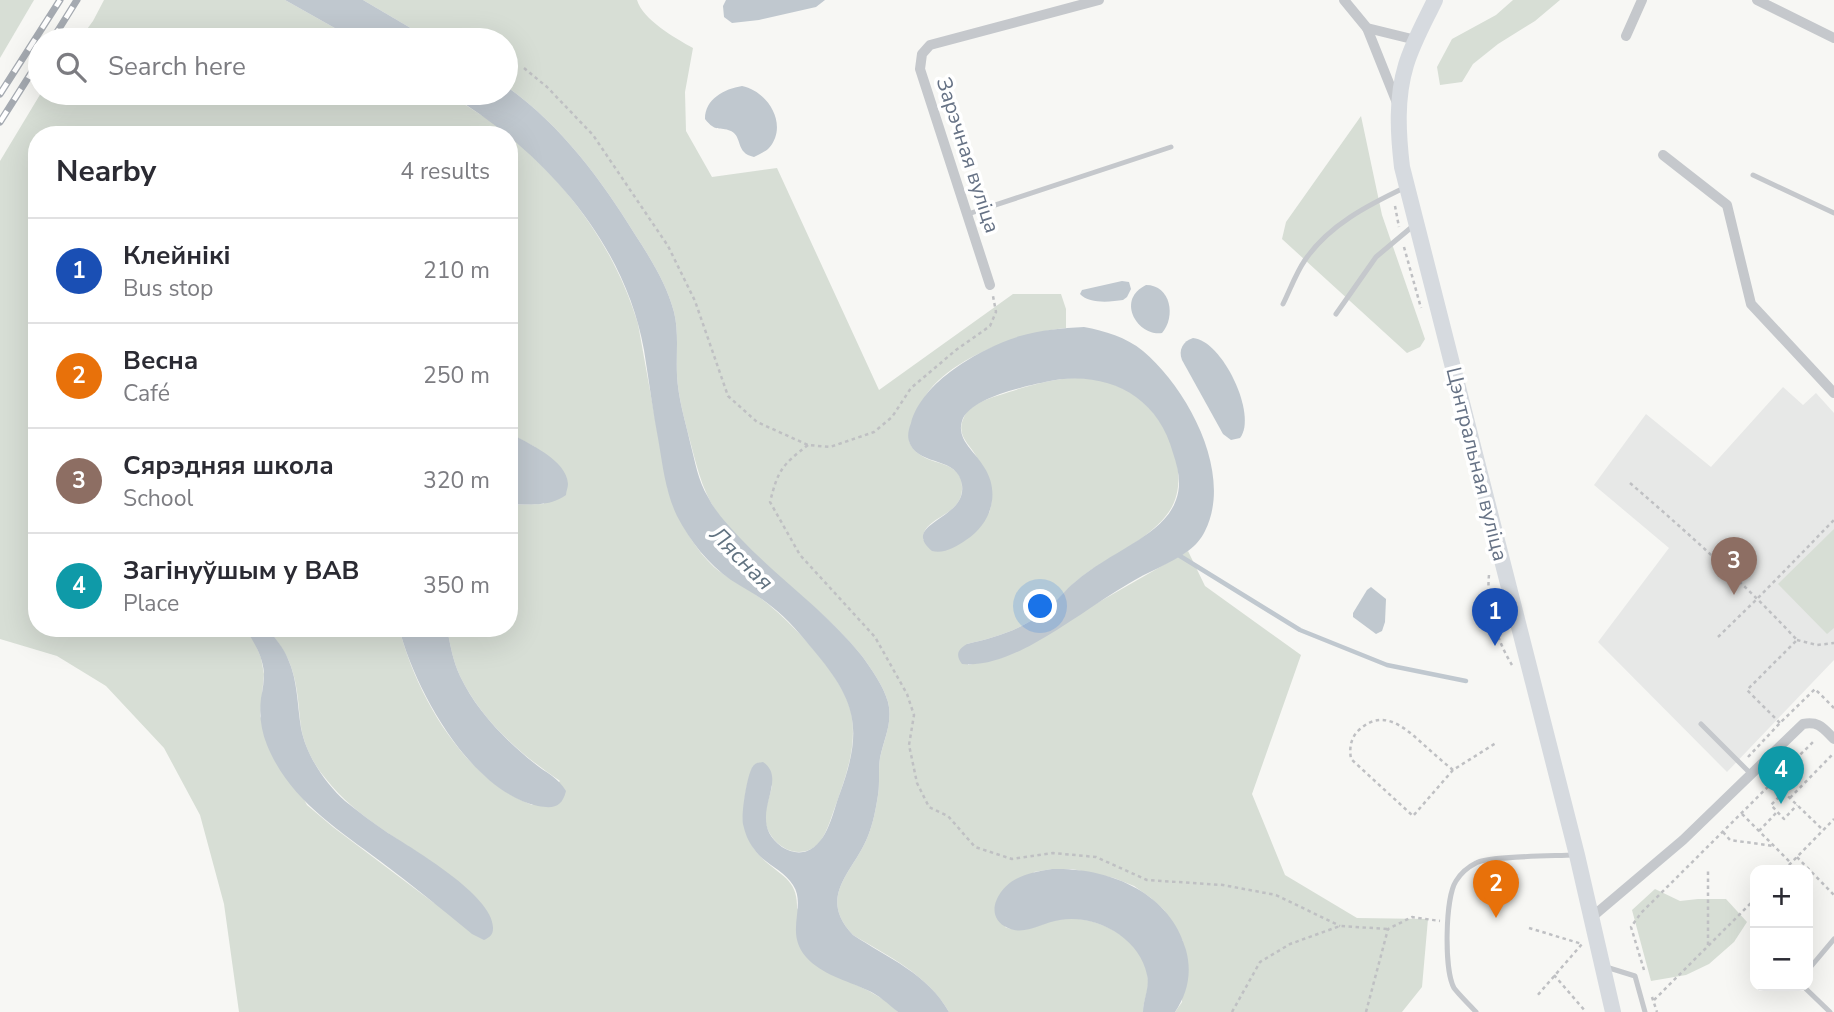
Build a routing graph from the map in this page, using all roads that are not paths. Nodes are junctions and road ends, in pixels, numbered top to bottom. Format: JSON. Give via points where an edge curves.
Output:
{"nodes":[{"id":1,"x":1099,"y":0,"type":"edge"},
{"id":2,"x":1344,"y":0,"type":"edge"},
{"id":3,"x":1435,"y":0,"type":"edge"},
{"id":4,"x":1642,"y":0,"type":"edge"},
{"id":5,"x":1757,"y":0,"type":"edge"},
{"id":6,"x":1367,"y":28,"type":"junction"},
{"id":7,"x":1626,"y":36,"type":"dead end"},
{"id":8,"x":1834,"y":38,"type":"edge"},
{"id":9,"x":1416,"y":40,"type":"junction"},
{"id":10,"x":1399,"y":107,"type":"junction"},
{"id":11,"x":1171,"y":146,"type":"dead end"},
{"id":12,"x":1663,"y":155,"type":"dead end"},
{"id":13,"x":1753,"y":175,"type":"dead end"},
{"id":14,"x":1406,"y":187,"type":"junction"},
{"id":15,"x":1834,"y":213,"type":"edge"},
{"id":16,"x":967,"y":214,"type":"junction"},
{"id":17,"x":1415,"y":223,"type":"junction"},
{"id":18,"x":990,"y":285,"type":"road end"},
{"id":19,"x":1283,"y":304,"type":"dead end"},
{"id":20,"x":1336,"y":314,"type":"dead end"},
{"id":21,"x":1834,"y":393,"type":"edge"},
{"id":22,"x":1700,"y":724,"type":"dead end"},
{"id":23,"x":1834,"y":739,"type":"edge"},
{"id":24,"x":1751,"y":774,"type":"junction"},
{"id":25,"x":1577,"y":855,"type":"junction"},
{"id":26,"x":1592,"y":917,"type":"junction"},
{"id":27,"x":1834,"y":939,"type":"edge"},
{"id":28,"x":1813,"y":964,"type":"edge"},
{"id":29,"x":1603,"y":966,"type":"junction"},
{"id":30,"x":1808,"y":991,"type":"edge"},
{"id":31,"x":1476,"y":1012,"type":"edge"},
{"id":32,"x":1613,"y":1012,"type":"edge"},
{"id":33,"x":1645,"y":1012,"type":"edge"},
{"id":34,"x":1830,"y":1012,"type":"edge"}],
"edges":[{"from":1,"to":16,"type":"street","name":"Зарэчная вуліца","via":[[930,45],[922,54],[920,69]]},
{"from":2,"to":6,"type":"street"},
{"from":3,"to":9,"type":"street","name":"Цэнтральная вуліца"},
{"from":4,"to":7,"type":"street"},
{"from":5,"to":8,"type":"street"},
{"from":6,"to":9,"type":"street"},
{"from":6,"to":10,"type":"street"},
{"from":9,"to":10,"type":"street","name":"Цэнтральная вуліца"},
{"from":10,"to":14,"type":"street","name":"Цэнтральная вуліца"},
{"from":11,"to":16,"type":"lane"},
{"from":12,"to":21,"type":"street","via":[[1727,205],[1751,304]]},
{"from":13,"to":15,"type":"lane"},
{"from":14,"to":17,"type":"street","name":"Цэнтральная вуліца"},
{"from":14,"to":19,"type":"lane","via":[[1327,233],[1304,261]]},
{"from":16,"to":18,"type":"street","name":"Зарэчная вуліца"},
{"from":17,"to":20,"type":"lane","via":[[1376,257]]},
{"from":17,"to":25,"type":"street","name":"Цэнтральная вуліца"},
{"from":22,"to":24,"type":"lane"},
{"from":23,"to":24,"type":"street","via":[[1813,722],[1803,723]]},
{"from":24,"to":26,"type":"street","via":[[1683,840]]},
{"from":25,"to":26,"type":"street","name":"Цэнтральная вуліца"},
{"from":25,"to":31,"type":"lane","via":[[1479,861],[1455,882],[1447,922],[1450,975]]},
{"from":26,"to":29,"type":"street","name":"Цэнтральная вуліца"},
{"from":27,"to":28,"type":"lane"},
{"from":29,"to":32,"type":"street","name":"Цэнтральная вуліца"},
{"from":29,"to":33,"type":"lane","via":[[1635,976]]},
{"from":30,"to":34,"type":"lane"}]}
